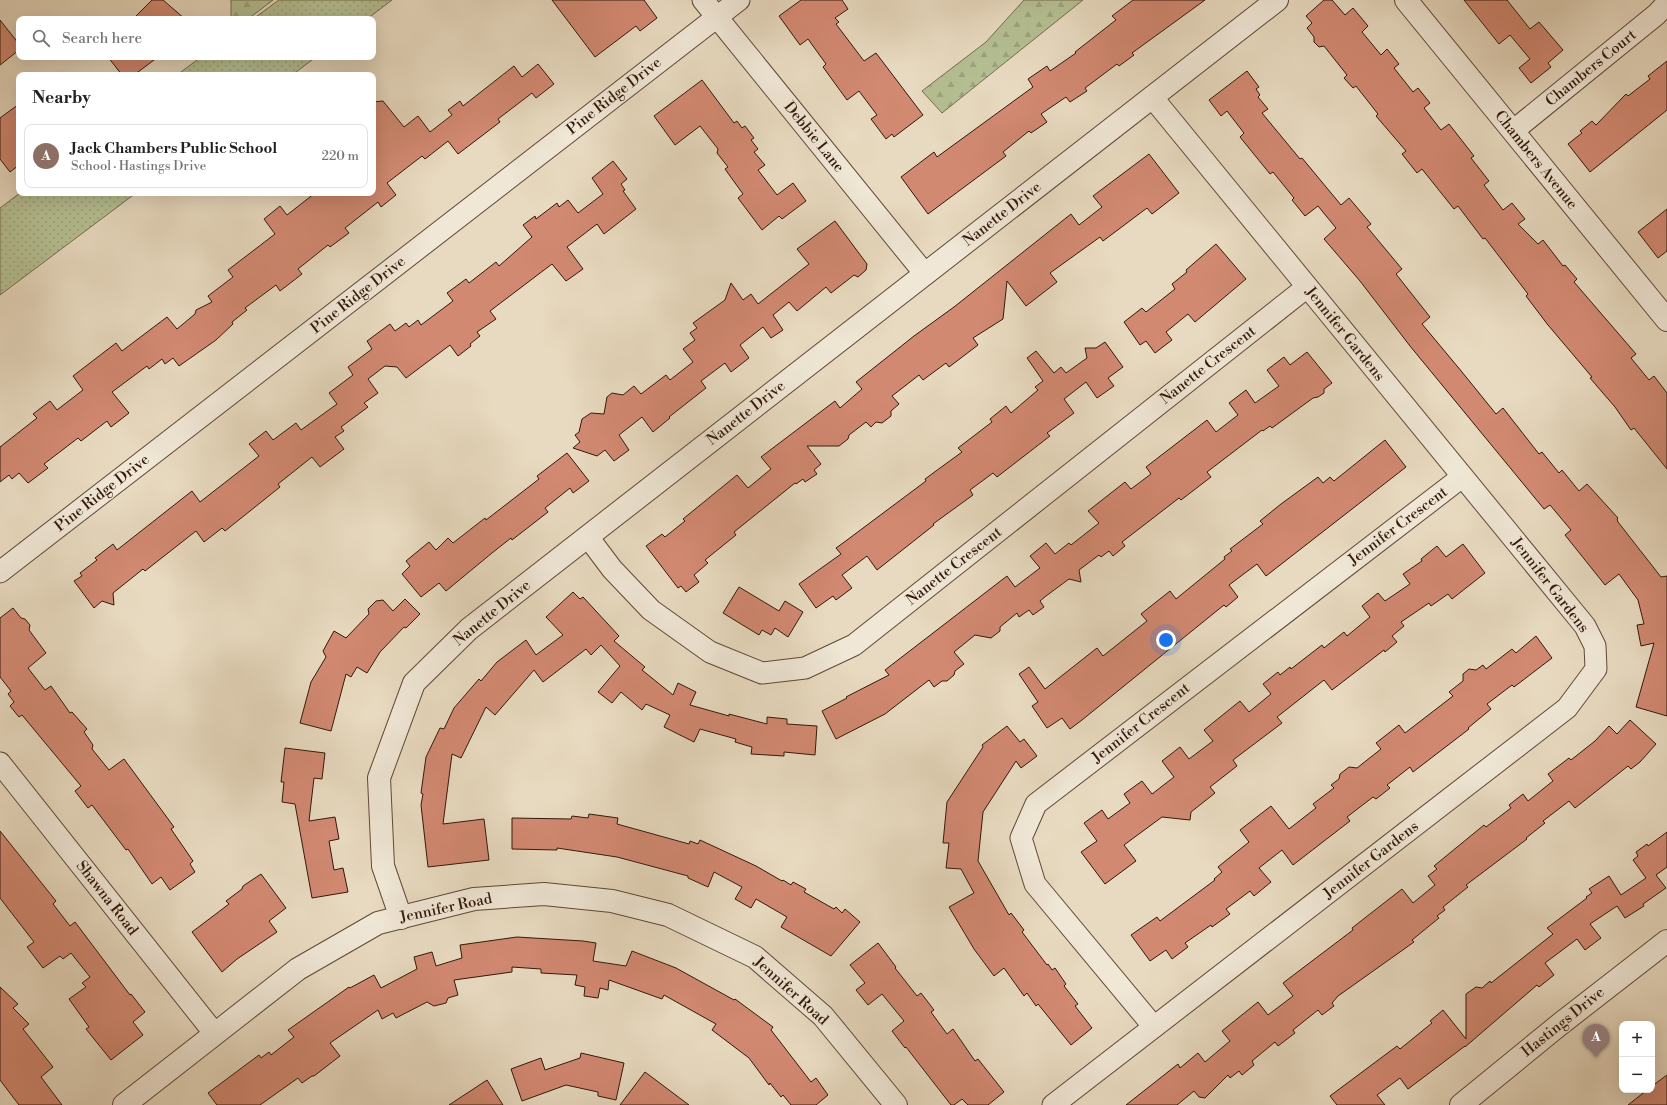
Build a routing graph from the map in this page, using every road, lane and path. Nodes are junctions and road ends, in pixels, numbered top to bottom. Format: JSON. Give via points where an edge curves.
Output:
{"nodes":[{"id":1,"x":703,"y":0,"type":"edge"},
{"id":2,"x":739,"y":0,"type":"edge"},
{"id":3,"x":1277,"y":0,"type":"edge"},
{"id":4,"x":1406,"y":0,"type":"edge"},
{"id":5,"x":1667,"y":3,"type":"edge"},
{"id":6,"x":717,"y":17,"type":"junction"},
{"id":7,"x":1152,"y":97,"type":"junction"},
{"id":8,"x":1513,"y":131,"type":"junction"},
{"id":9,"x":925,"y":274,"type":"junction"},
{"id":10,"x":1307,"y":287,"type":"junction"},
{"id":11,"x":1667,"y":320,"type":"edge"},
{"id":12,"x":1462,"y":477,"type":"junction"},
{"id":13,"x":588,"y":537,"type":"junction"},
{"id":14,"x":0,"y":572,"type":"edge"},
{"id":15,"x":0,"y":763,"type":"edge"},
{"id":16,"x":401,"y":918,"type":"junction"},
{"id":17,"x":1667,"y":941,"type":"edge"},
{"id":18,"x":1154,"y":1027,"type":"junction"},
{"id":19,"x":215,"y":1034,"type":"junction"},
{"id":20,"x":124,"y":1105,"type":"edge"},
{"id":21,"x":896,"y":1105,"type":"edge"},
{"id":22,"x":1053,"y":1105,"type":"edge"},
{"id":23,"x":1461,"y":1105,"type":"edge"}],
"edges":[{"from":1,"to":6,"type":"street","name":"Debbie Lane"},
{"from":2,"to":6,"type":"street","name":"Pine Ridge Drive"},
{"from":3,"to":7,"type":"street","name":"Nanette Drive"},
{"from":4,"to":8,"type":"street","name":"Chambers Avenue"},
{"from":5,"to":8,"type":"street","name":"Chambers Court","via":[[1657,14]]},
{"from":6,"to":9,"type":"street","name":"Debbie Lane"},
{"from":6,"to":14,"type":"street","name":"Pine Ridge Drive"},
{"from":7,"to":9,"type":"street","name":"Nanette Drive"},
{"from":7,"to":10,"type":"street","name":"Jennifer Gardens"},
{"from":8,"to":11,"type":"street","name":"Chambers Avenue"},
{"from":9,"to":13,"type":"street","name":"Nanette Drive"},
{"from":10,"to":12,"type":"street","name":"Jennifer Gardens"},
{"from":10,"to":13,"type":"street","name":"Nanette Crescent","via":[[854,645],[805,668],[762,673],[710,652],[651,610],[612,569]]},
{"from":12,"to":18,"type":"street","name":"Jennifer Crescent","via":[[1036,804],[1021,838],[1035,884]]},
{"from":12,"to":18,"type":"street","name":"Jennifer Gardens","via":[[1585,626],[1595,646],[1596,669],[1567,708]]},
{"from":13,"to":16,"type":"street","name":"Nanette Drive","via":[[469,629],[414,683],[379,778],[383,866]]},
{"from":15,"to":19,"type":"street","name":"Shawna Road"},
{"from":16,"to":19,"type":"street","name":"Jennifer Road","via":[[378,923],[298,969]]},
{"from":16,"to":21,"type":"street","name":"Jennifer Road","via":[[474,899],[544,894],[612,901],[668,915],[755,957],[823,1016]]},
{"from":17,"to":23,"type":"street","name":"Hastings Drive"},
{"from":18,"to":22,"type":"street","name":"Jennifer Gardens"},
{"from":19,"to":20,"type":"street","name":"Jennifer Road"}]}
